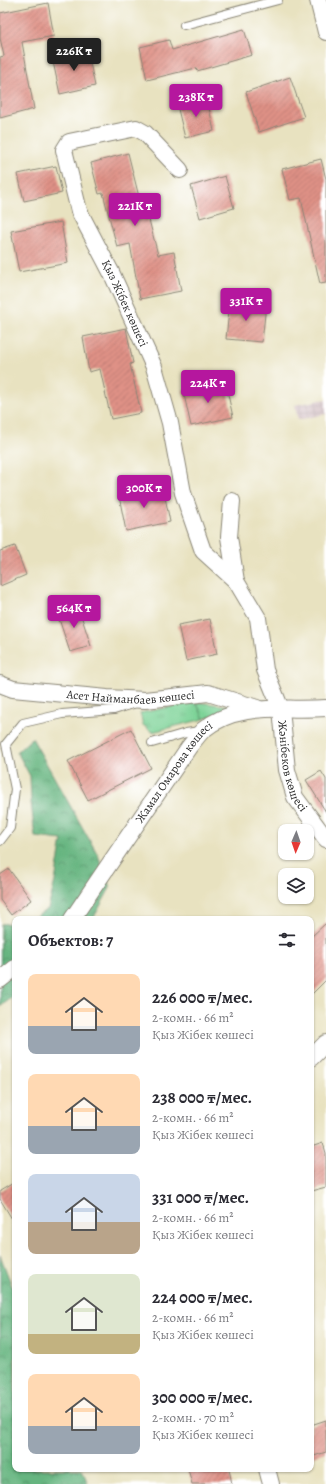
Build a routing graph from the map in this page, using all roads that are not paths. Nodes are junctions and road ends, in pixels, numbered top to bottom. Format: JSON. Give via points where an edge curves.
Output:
{"nodes":[{"id":1,"x":278,"y":0,"type":"edge"},
{"id":2,"x":318,"y":0,"type":"edge"},
{"id":3,"x":184,"y":25,"type":"dead end"},
{"id":4,"x":326,"y":32,"type":"edge"},
{"id":5,"x":180,"y":170,"type":"dead end"},
{"id":6,"x":232,"y":501,"type":"dead end"},
{"id":7,"x":236,"y":581,"type":"junction"},
{"id":8,"x":0,"y":684,"type":"edge"},
{"id":9,"x":145,"y":700,"type":"junction"},
{"id":10,"x":326,"y":708,"type":"edge"},
{"id":11,"x":258,"y":709,"type":"junction"},
{"id":12,"x":281,"y":709,"type":"junction"},
{"id":13,"x":202,"y":731,"type":"junction"},
{"id":14,"x":152,"y":743,"type":"dead end"},
{"id":15,"x":326,"y":839,"type":"edge"},
{"id":16,"x":0,"y":841,"type":"edge"},
{"id":17,"x":74,"y":916,"type":"edge"},
{"id":18,"x":12,"y":970,"type":"edge"},
{"id":19,"x":0,"y":980,"type":"edge"},
{"id":20,"x":326,"y":1043,"type":"edge"},
{"id":21,"x":314,"y":1055,"type":"edge"},
{"id":22,"x":268,"y":1472,"type":"edge"},
{"id":23,"x":271,"y":1484,"type":"edge"}],
"edges":[{"from":1,"to":3,"type":"lane"},
{"from":2,"to":4,"type":"street"},
{"from":5,"to":7,"type":"street","name":"Қыз Жібек көшесі","via":[[145,133],[136,128],[69,142],[64,150],[79,211],[111,272],[154,367],[170,423],[183,493],[203,551]]},
{"from":6,"to":7,"type":"street","name":"Қыз Жібек көшесі","via":[[229,536]]},
{"from":7,"to":12,"type":"street","name":"Қыз Жібек көшесі","via":[[258,618],[265,670]]},
{"from":8,"to":9,"type":"street","name":"Асет Найманбаев көшесі","via":[[13,689]]},
{"from":9,"to":11,"type":"street","name":"Асет Найманбаев көшесі","via":[[208,693]]},
{"from":9,"to":16,"type":"lane","via":[[114,710],[62,714],[23,723],[6,744],[15,788],[10,828]]},
{"from":10,"to":12,"type":"street","name":"Жамал Омарова көшесі"},
{"from":11,"to":12,"type":"street","name":"Жамал Омарова көшесі"},
{"from":11,"to":13,"type":"street","name":"Жамал Омарова көшесі","via":[[217,720]]},
{"from":12,"to":15,"type":"street","name":"Жәнібеков көшесі","via":[[286,770],[295,798]]},
{"from":13,"to":14,"type":"lane"},
{"from":13,"to":17,"type":"street","name":"Жамал Омарова көшесі"},
{"from":18,"to":19,"type":"street"},
{"from":20,"to":21,"type":"street"},
{"from":22,"to":23,"type":"street"}]}
